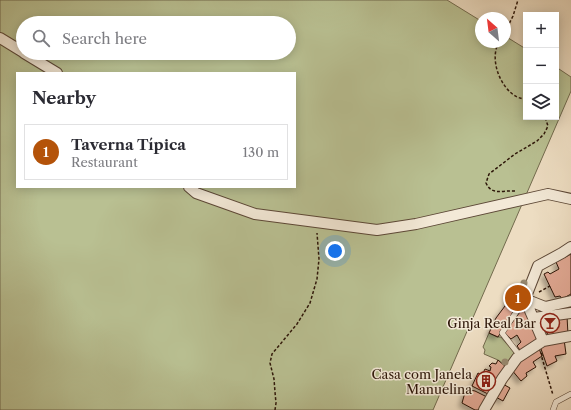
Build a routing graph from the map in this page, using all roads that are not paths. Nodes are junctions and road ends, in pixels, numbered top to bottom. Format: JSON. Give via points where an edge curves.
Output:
{"nodes":[{"id":1,"x":0,"y":38,"type":"edge"},
{"id":2,"x":16,"y":48,"type":"edge"},
{"id":3,"x":36,"y":60,"type":"edge"},
{"id":4,"x":55,"y":72,"type":"edge"},
{"id":5,"x":190,"y":188,"type":"edge"},
{"id":6,"x":571,"y":199,"type":"edge"},
{"id":7,"x":571,"y":247,"type":"edge"},
{"id":8,"x":525,"y":299,"type":"junction"},
{"id":9,"x":571,"y":301,"type":"edge"},
{"id":10,"x":571,"y":313,"type":"edge"},
{"id":11,"x":534,"y":318,"type":"junction"},
{"id":12,"x":571,"y":336,"type":"edge"},
{"id":13,"x":543,"y":341,"type":"junction"},
{"id":14,"x":520,"y":356,"type":"junction"},
{"id":15,"x":571,"y":394,"type":"edge"},
{"id":16,"x":484,"y":410,"type":"edge"},
{"id":17,"x":552,"y":410,"type":"edge"}],
"edges":[{"from":1,"to":2,"type":"street"},
{"from":3,"to":4,"type":"street"},
{"from":5,"to":6,"type":"street","via":[[196,193],[255,214],[377,230],[416,224],[548,194]]},
{"from":7,"to":8,"type":"street","via":[[538,266]]},
{"from":8,"to":9,"type":"street","via":[[545,307]]},
{"from":8,"to":11,"type":"street"},
{"from":8,"to":14,"type":"lane","via":[[502,333]]},
{"from":10,"to":11,"type":"street"},
{"from":11,"to":13,"type":"street"},
{"from":12,"to":13,"type":"street"},
{"from":13,"to":14,"type":"street"},
{"from":14,"to":16,"type":"street","via":[[502,379]]},
{"from":15,"to":17,"type":"lane","via":[[556,402]]}]}
